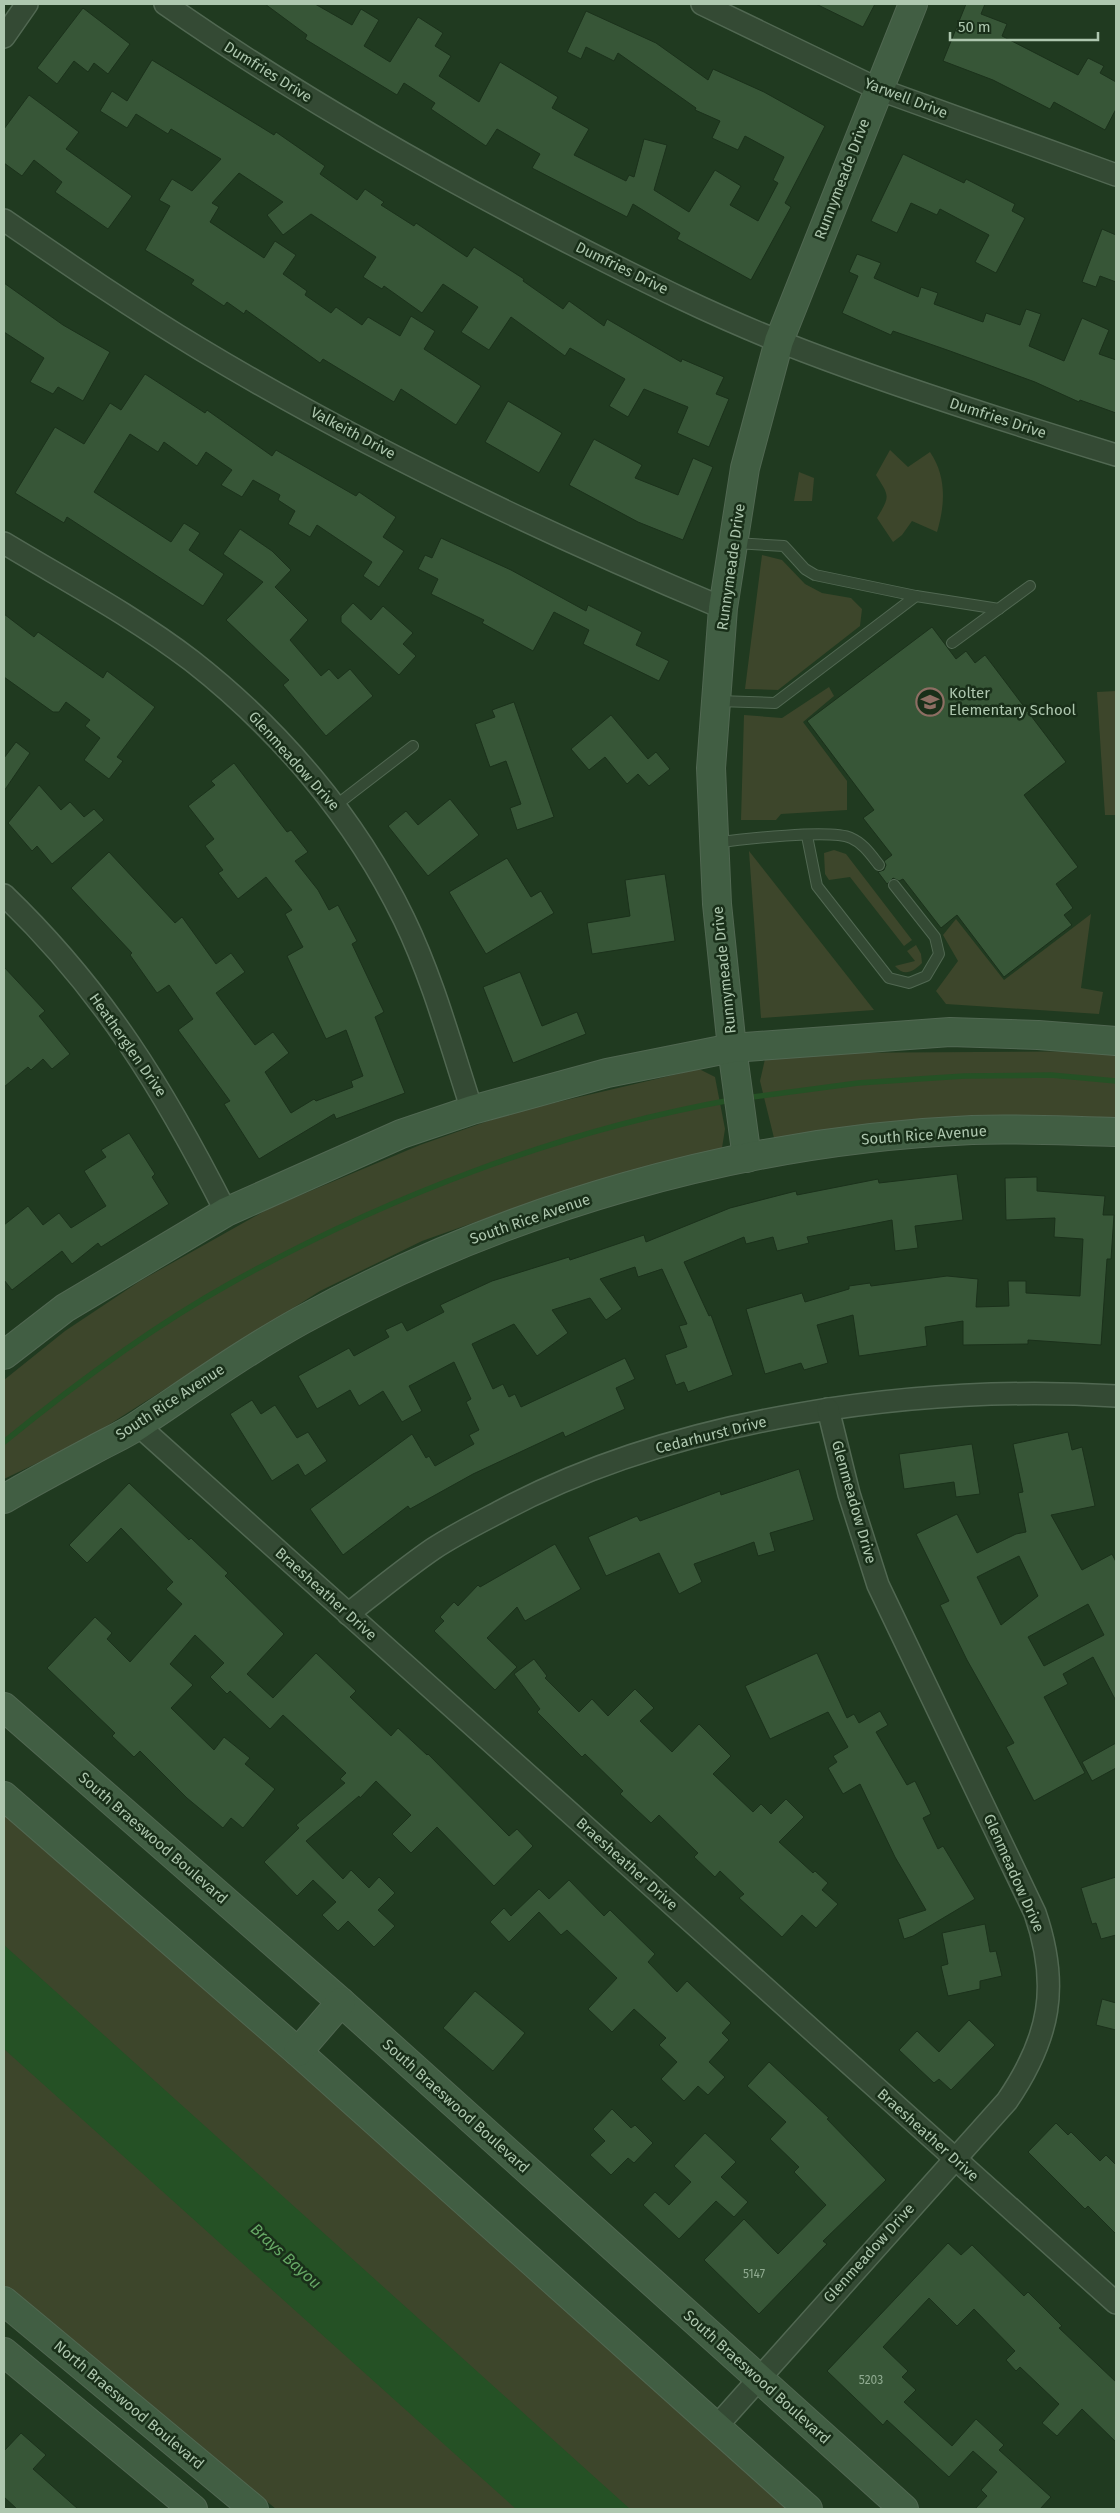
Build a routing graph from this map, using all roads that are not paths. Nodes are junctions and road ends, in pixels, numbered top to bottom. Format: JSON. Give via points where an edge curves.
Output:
{"nodes":[{"id":1,"x":27,"y":4,"type":"edge"},
{"id":2,"x":165,"y":4,"type":"edge"},
{"id":3,"x":702,"y":4,"type":"edge"},
{"id":4,"x":913,"y":4,"type":"edge"},
{"id":5,"x":4,"y":36,"type":"edge"},
{"id":6,"x":878,"y":89,"type":"junction"},
{"id":7,"x":1116,"y":175,"type":"edge"},
{"id":8,"x":4,"y":220,"type":"edge"},
{"id":9,"x":779,"y":341,"type":"junction"},
{"id":10,"x":1116,"y":455,"type":"edge"},
{"id":11,"x":4,"y":543,"type":"edge"},
{"id":12,"x":733,"y":543,"type":"junction"},
{"id":13,"x":1030,"y":586,"type":"dead end"},
{"id":14,"x":916,"y":596,"type":"junction"},
{"id":15,"x":724,"y":608,"type":"junction"},
{"id":16,"x":999,"y":610,"type":"junction"},
{"id":17,"x":952,"y":643,"type":"dead end"},
{"id":18,"x":717,"y":701,"type":"junction"},
{"id":19,"x":413,"y":746,"type":"dead end"},
{"id":20,"x":335,"y":806,"type":"junction"},
{"id":21,"x":807,"y":836,"type":"junction"},
{"id":22,"x":715,"y":843,"type":"junction"},
{"id":23,"x":879,"y":865,"type":"dead end"},
{"id":24,"x":894,"y":885,"type":"dead end"},
{"id":25,"x":4,"y":895,"type":"edge"},
{"id":26,"x":1116,"y":1041,"type":"edge"},
{"id":27,"x":732,"y":1048,"type":"junction"},
{"id":28,"x":472,"y":1110,"type":"junction"},
{"id":29,"x":1116,"y":1132,"type":"edge"},
{"id":30,"x":747,"y":1158,"type":"junction"},
{"id":31,"x":226,"y":1212,"type":"junction"},
{"id":32,"x":4,"y":1355,"type":"edge"},
{"id":33,"x":1116,"y":1396,"type":"edge"},
{"id":34,"x":828,"y":1409,"type":"junction"},
{"id":35,"x":138,"y":1426,"type":"junction"},
{"id":36,"x":4,"y":1499,"type":"edge"},
{"id":37,"x":348,"y":1614,"type":"junction"},
{"id":38,"x":4,"y":1708,"type":"edge"},
{"id":39,"x":4,"y":1796,"type":"edge"},
{"id":40,"x":340,"y":2002,"type":"junction"},
{"id":41,"x":298,"y":2052,"type":"junction"},
{"id":42,"x":954,"y":2158,"type":"junction"},
{"id":43,"x":4,"y":2302,"type":"edge"},
{"id":44,"x":1116,"y":2303,"type":"edge"},
{"id":45,"x":4,"y":2352,"type":"edge"},
{"id":46,"x":758,"y":2378,"type":"junction"},
{"id":47,"x":716,"y":2427,"type":"junction"},
{"id":48,"x":192,"y":2509,"type":"edge"},
{"id":49,"x":254,"y":2509,"type":"edge"},
{"id":50,"x":808,"y":2509,"type":"edge"},
{"id":51,"x":904,"y":2509,"type":"edge"}],
"edges":[{"from":1,"to":5,"type":"street"},
{"from":2,"to":9,"type":"street","name":"Dumfries Drive","via":[[226,47],[343,119],[476,195],[627,272]]},
{"from":3,"to":6,"type":"street","name":"Yarwell Drive"},
{"from":4,"to":6,"type":"street","name":"Runnymeade Drive"},
{"from":6,"to":7,"type":"street","name":"Yarwell Drive"},
{"from":6,"to":9,"type":"street","name":"Runnymeade Drive"},
{"from":8,"to":15,"type":"street","name":"Valkeith Drive","via":[[121,300],[303,407],[457,487]]},
{"from":9,"to":10,"type":"street","name":"Dumfries Drive","via":[[1012,424]]},
{"from":9,"to":12,"type":"street","name":"Runnymeade Drive","via":[[745,468]]},
{"from":11,"to":20,"type":"street","name":"Glenmeadow Drive","via":[[133,620],[217,681],[274,735]]},
{"from":12,"to":14,"type":"lane","via":[[784,546],[815,575]]},
{"from":12,"to":15,"type":"street","name":"Runnymeade Drive"},
{"from":13,"to":16,"type":"lane"},
{"from":14,"to":16,"type":"lane"},
{"from":14,"to":18,"type":"lane","via":[[775,703]]},
{"from":15,"to":18,"type":"street","name":"Runnymeade Drive"},
{"from":16,"to":17,"type":"lane"},
{"from":18,"to":22,"type":"street","name":"Runnymeade Drive","via":[[711,768]]},
{"from":19,"to":20,"type":"lane"},
{"from":20,"to":28,"type":"street","name":"Glenmeadow Drive","via":[[366,850],[404,920],[423,963]]},
{"from":21,"to":22,"type":"lane"},
{"from":21,"to":23,"type":"lane","via":[[830,834],[851,838],[865,848]]},
{"from":21,"to":24,"type":"lane","via":[[818,886],[889,978],[909,983],[926,976],[939,954],[935,937]]},
{"from":22,"to":27,"type":"street","name":"Runnymeade Drive","via":[[717,904]]},
{"from":25,"to":31,"type":"street","name":"Heatherglen Drive","via":[[40,930],[112,1017],[184,1130]]},
{"from":26,"to":27,"type":"street","via":[[950,1032]]},
{"from":27,"to":28,"type":"street","via":[[607,1073]]},
{"from":27,"to":30,"type":"street","name":"Runnymeade Drive"},
{"from":28,"to":31,"type":"street","via":[[401,1134]]},
{"from":29,"to":30,"type":"street","name":"South Rice Avenue","via":[[973,1130],[851,1141]]},
{"from":30,"to":35,"type":"street","name":"South Rice Avenue","via":[[655,1178],[464,1242],[301,1320],[194,1386]]},
{"from":31,"to":32,"type":"street","via":[[65,1308]]},
{"from":33,"to":34,"type":"street","name":"Cedarhurst Drive","via":[[930,1396]]},
{"from":34,"to":37,"type":"street","name":"Cedarhurst Drive","via":[[652,1449],[577,1476],[502,1510],[434,1549]]},
{"from":34,"to":42,"type":"street","name":"Glenmeadow Drive","via":[[849,1494],[878,1585],[1035,1913],[1045,1942],[1049,1993],[1045,2021],[1026,2073],[1007,2101]]},
{"from":35,"to":36,"type":"street","name":"South Rice Avenue"},
{"from":35,"to":37,"type":"street","name":"Braesheather Drive"},
{"from":37,"to":42,"type":"street","name":"Braesheather Drive"},
{"from":38,"to":40,"type":"street","name":"South Braeswood Boulevard"},
{"from":39,"to":41,"type":"street"},
{"from":40,"to":41,"type":"street"},
{"from":40,"to":46,"type":"street","name":"South Braeswood Boulevard"},
{"from":41,"to":47,"type":"street"},
{"from":42,"to":44,"type":"street","name":"Braesheather Drive"},
{"from":42,"to":46,"type":"street","name":"Glenmeadow Drive"},
{"from":43,"to":49,"type":"street","name":"North Braeswood Boulevard"},
{"from":45,"to":48,"type":"street"},
{"from":46,"to":47,"type":"street","name":"Glenmeadow Drive"},
{"from":46,"to":51,"type":"street","name":"South Braeswood Boulevard"},
{"from":47,"to":50,"type":"street"}]}
